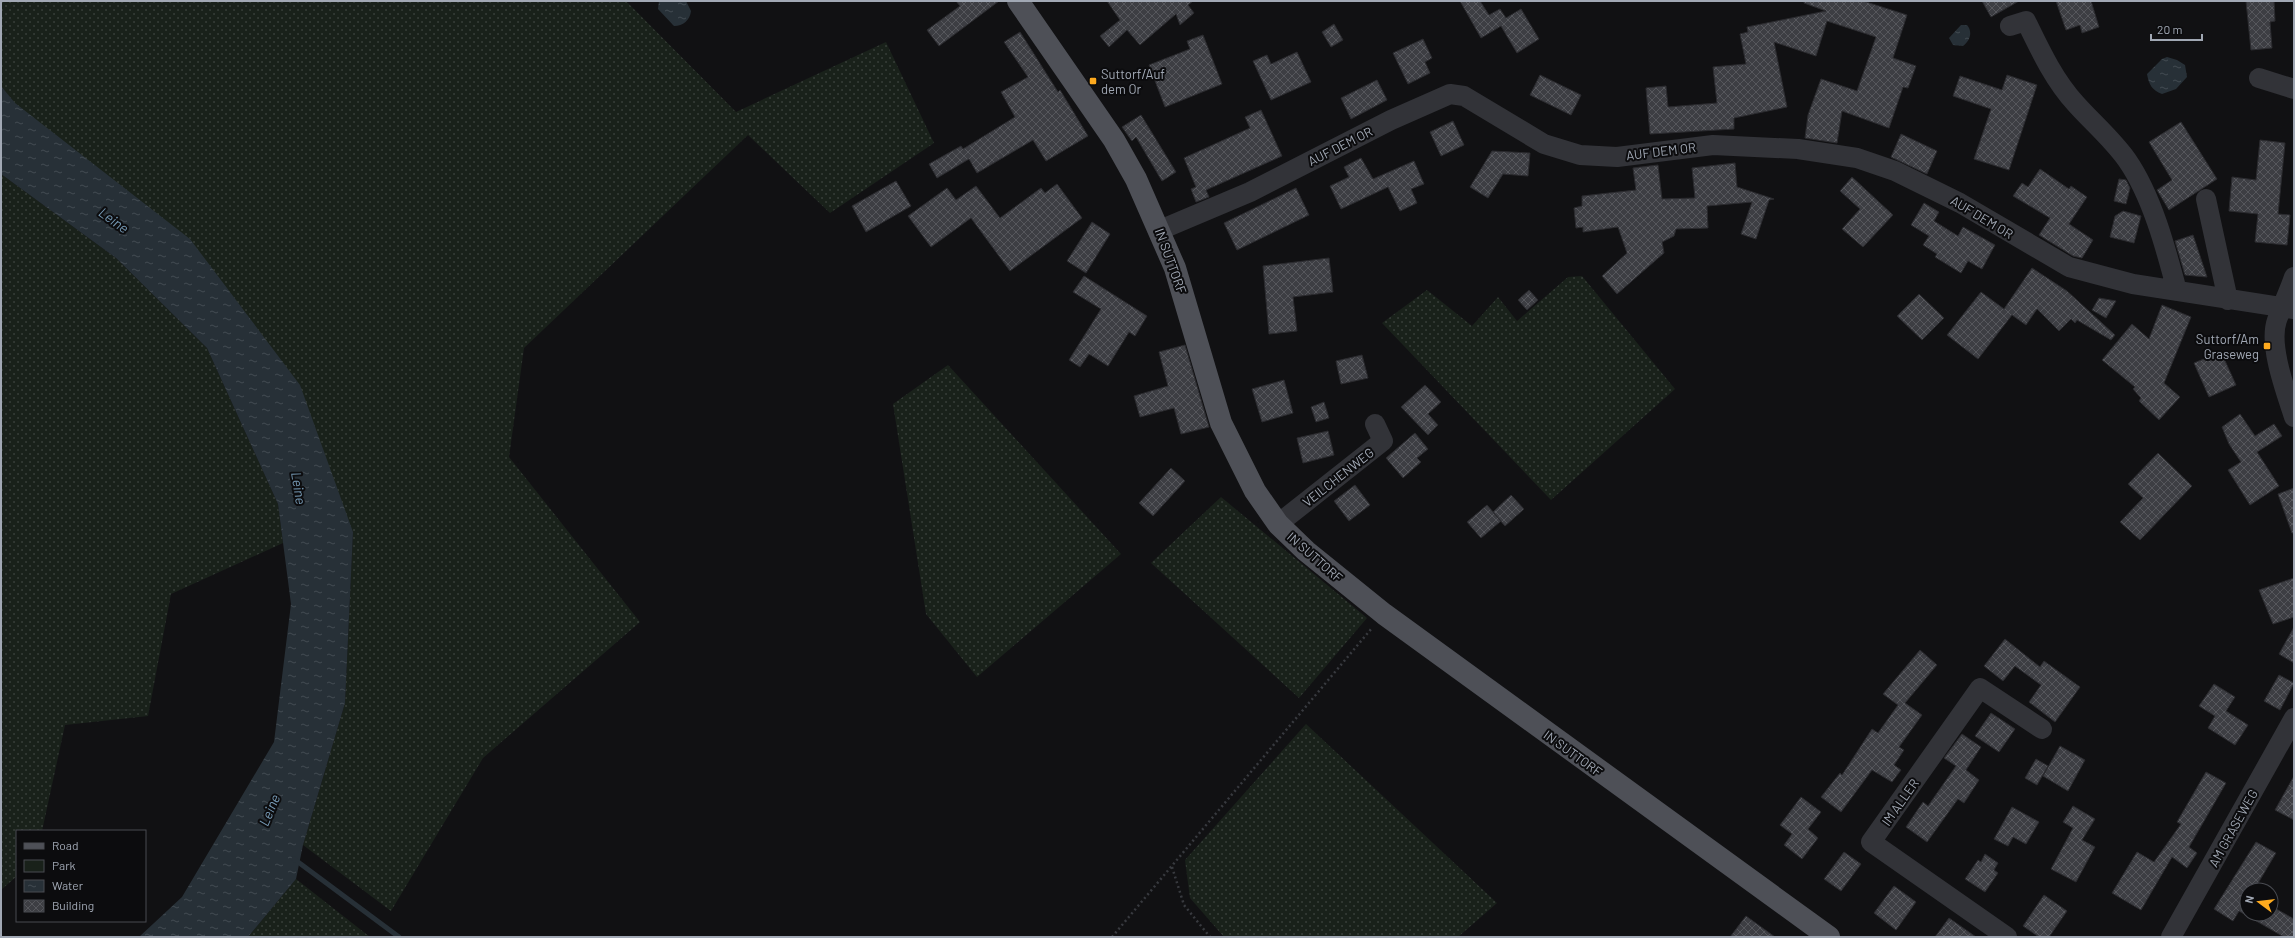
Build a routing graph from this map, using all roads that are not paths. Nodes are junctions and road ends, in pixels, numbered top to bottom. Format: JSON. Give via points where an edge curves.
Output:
{"nodes":[{"id":1,"x":1018,"y":1,"type":"edge"},
{"id":2,"x":2010,"y":26,"type":"dead end"},
{"id":3,"x":2259,"y":78,"type":"dead end"},
{"id":4,"x":2294,"y":89,"type":"edge"},
{"id":5,"x":2206,"y":200,"type":"dead end"},
{"id":6,"x":1160,"y":230,"type":"junction"},
{"id":7,"x":2294,"y":277,"type":"edge"},
{"id":8,"x":2177,"y":290,"type":"junction"},
{"id":9,"x":2228,"y":300,"type":"junction"},
{"id":10,"x":2289,"y":308,"type":"edge"},
{"id":11,"x":2294,"y":417,"type":"edge"},
{"id":12,"x":1375,"y":424,"type":"dead end"},
{"id":13,"x":1278,"y":524,"type":"junction"},
{"id":14,"x":2294,"y":718,"type":"edge"},
{"id":15,"x":2042,"y":729,"type":"dead end"},
{"id":16,"x":1828,"y":937,"type":"edge"},
{"id":17,"x":2007,"y":937,"type":"edge"},
{"id":18,"x":2171,"y":937,"type":"edge"}],
"edges":[{"from":1,"to":6,"type":"main road","name":"IN SUTTORF","via":[[1114,140]]},
{"from":2,"to":8,"type":"street","via":[[2026,21],[2045,60],[2061,85],[2076,104],[2106,132],[2128,161],[2164,239]]},
{"from":3,"to":4,"type":"street"},
{"from":5,"to":9,"type":"street"},
{"from":6,"to":8,"type":"street","name":"AUF DEM OR","via":[[1250,192],[1391,120],[1450,94],[1472,100],[1544,144],[1580,155],[1617,157],[1713,145],[1798,149],[1857,158],[1895,171],[1960,203],[2069,267],[2133,284]]},
{"from":6,"to":13,"type":"main road","name":"IN SUTTORF","via":[[1175,268],[1221,423],[1255,491]]},
{"from":7,"to":10,"type":"street"},
{"from":8,"to":9,"type":"street","name":"AUF DEM OR"},
{"from":9,"to":10,"type":"street","name":"AUF DEM OR"},
{"from":10,"to":11,"type":"street","via":[[2277,321],[2276,343],[2281,375]]},
{"from":12,"to":13,"type":"street","name":"VEILCHENWEG","via":[[1383,441]]},
{"from":13,"to":16,"type":"main road","name":"IN SUTTORF","via":[[1306,551],[1384,614]]},
{"from":14,"to":18,"type":"street","name":"AM GRASEWEG"},
{"from":15,"to":17,"type":"street","name":"IM ALLER","via":[[1980,688],[1872,842]]}]}
